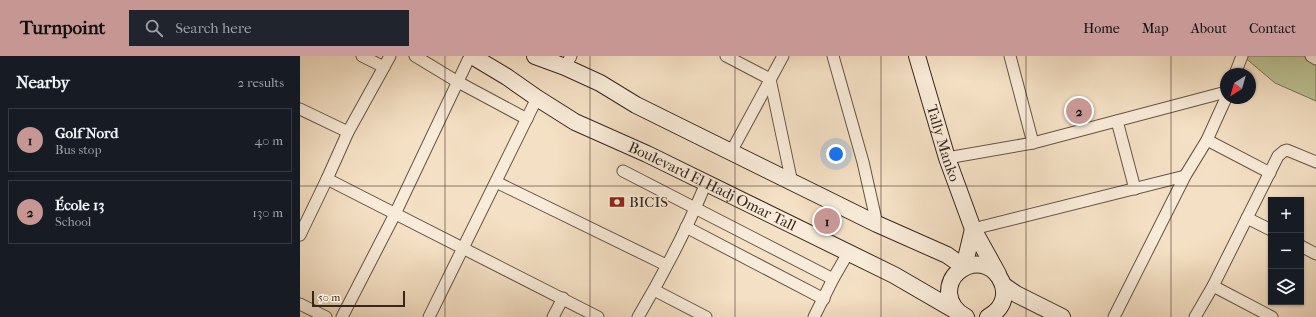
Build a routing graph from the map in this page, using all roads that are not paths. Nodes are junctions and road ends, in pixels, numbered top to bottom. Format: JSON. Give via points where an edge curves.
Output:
{"nodes":[{"id":1,"x":362,"y":56,"type":"edge"},
{"id":2,"x":390,"y":56,"type":"edge"},
{"id":3,"x":415,"y":56,"type":"edge"},
{"id":4,"x":471,"y":56,"type":"edge"},
{"id":5,"x":535,"y":56,"type":"edge"},
{"id":6,"x":726,"y":56,"type":"edge"},
{"id":7,"x":783,"y":56,"type":"edge"},
{"id":8,"x":834,"y":56,"type":"edge"},
{"id":9,"x":917,"y":56,"type":"edge"},
{"id":10,"x":1010,"y":56,"type":"edge"},
{"id":11,"x":1242,"y":56,"type":"edge"},
{"id":12,"x":1311,"y":56,"type":"edge"},
{"id":13,"x":1316,"y":59,"type":"edge"},
{"id":14,"x":568,"y":62,"type":"edge"},
{"id":15,"x":384,"y":67,"type":"junction"},
{"id":16,"x":1238,"y":68,"type":"edge"},
{"id":17,"x":770,"y":79,"type":"junction"},
{"id":18,"x":458,"y":82,"type":"junction"},
{"id":19,"x":1220,"y":94,"type":"edge"},
{"id":20,"x":537,"y":98,"type":"junction"},
{"id":21,"x":1223,"y":104,"type":"edge"},
{"id":22,"x":300,"y":109,"type":"edge"},
{"id":23,"x":527,"y":119,"type":"junction"},
{"id":24,"x":1117,"y":121,"type":"junction"},
{"id":25,"x":348,"y":132,"type":"junction"},
{"id":26,"x":1206,"y":140,"type":"junction"},
{"id":27,"x":1033,"y":143,"type":"junction"},
{"id":28,"x":731,"y":152,"type":"junction"},
{"id":29,"x":947,"y":158,"type":"junction"},
{"id":30,"x":1316,"y":162,"type":"edge"},
{"id":31,"x":623,"y":171,"type":"dead end"},
{"id":32,"x":1270,"y":173,"type":"junction"},
{"id":33,"x":1185,"y":176,"type":"junction"},
{"id":34,"x":327,"y":179,"type":"junction"},
{"id":35,"x":496,"y":182,"type":"junction"},
{"id":36,"x":792,"y":183,"type":"junction"},
{"id":37,"x":706,"y":184,"type":"junction"},
{"id":38,"x":1135,"y":189,"type":"junction"},
{"id":39,"x":696,"y":208,"type":"junction"},
{"id":40,"x":395,"y":214,"type":"junction"},
{"id":41,"x":1247,"y":218,"type":"junction"},
{"id":42,"x":877,"y":224,"type":"junction"},
{"id":43,"x":686,"y":227,"type":"junction"},
{"id":44,"x":1268,"y":228,"type":"edge"},
{"id":45,"x":973,"y":229,"type":"junction"},
{"id":46,"x":300,"y":235,"type":"edge"},
{"id":47,"x":463,"y":248,"type":"junction"},
{"id":48,"x":1304,"y":248,"type":"edge"},
{"id":49,"x":848,"y":253,"type":"junction"},
{"id":50,"x":1316,"y":254,"type":"edge"},
{"id":51,"x":666,"y":265,"type":"junction"},
{"id":52,"x":964,"y":267,"type":"junction"},
{"id":53,"x":833,"y":279,"type":"junction"},
{"id":54,"x":1000,"y":280,"type":"junction"},
{"id":55,"x":1213,"y":286,"type":"junction"},
{"id":56,"x":654,"y":290,"type":"junction"},
{"id":57,"x":563,"y":298,"type":"junction"},
{"id":58,"x":824,"y":299,"type":"junction"},
{"id":59,"x":300,"y":304,"type":"edge"},
{"id":60,"x":960,"y":315,"type":"edge"},
{"id":61,"x":326,"y":317,"type":"edge"},
{"id":62,"x":342,"y":317,"type":"edge"},
{"id":63,"x":429,"y":317,"type":"edge"},
{"id":64,"x":553,"y":317,"type":"edge"},
{"id":65,"x":598,"y":317,"type":"edge"},
{"id":66,"x":638,"y":317,"type":"edge"},
{"id":67,"x":706,"y":317,"type":"edge"},
{"id":68,"x":814,"y":317,"type":"edge"},
{"id":69,"x":988,"y":317,"type":"edge"},
{"id":70,"x":1062,"y":317,"type":"edge"},
{"id":71,"x":1114,"y":317,"type":"edge"},
{"id":72,"x":1195,"y":317,"type":"edge"},
{"id":73,"x":1272,"y":317,"type":"edge"}],
"edges":[{"from":1,"to":15,"type":"street"},
{"from":2,"to":15,"type":"street"},
{"from":3,"to":18,"type":"street"},
{"from":4,"to":18,"type":"street"},
{"from":4,"to":20,"type":"main road","name":"Boulevard El Hadj Omar Tall"},
{"from":5,"to":14,"type":"main road"},
{"from":6,"to":17,"type":"street"},
{"from":7,"to":17,"type":"street"},
{"from":8,"to":42,"type":"street"},
{"from":9,"to":29,"type":"main road","name":"Tally Manko"},
{"from":10,"to":27,"type":"street"},
{"from":11,"to":16,"type":"street"},
{"from":12,"to":13,"type":"street"},
{"from":14,"to":28,"type":"main road","via":[[636,106]]},
{"from":15,"to":25,"type":"street"},
{"from":17,"to":28,"type":"street"},
{"from":17,"to":36,"type":"street"},
{"from":18,"to":23,"type":"street"},
{"from":18,"to":40,"type":"street"},
{"from":19,"to":24,"type":"street"},
{"from":20,"to":23,"type":"street"},
{"from":20,"to":37,"type":"main road","name":"Boulevard El Hadj Omar Tall","via":[[575,122]]},
{"from":21,"to":26,"type":"street"},
{"from":22,"to":25,"type":"street"},
{"from":23,"to":35,"type":"street"},
{"from":24,"to":27,"type":"street"},
{"from":24,"to":38,"type":"street"},
{"from":25,"to":34,"type":"street"},
{"from":26,"to":32,"type":"street"},
{"from":26,"to":33,"type":"street"},
{"from":27,"to":29,"type":"street"},
{"from":28,"to":36,"type":"main road"},
{"from":29,"to":45,"type":"main road","name":"Tally Manko"},
{"from":30,"to":32,"type":"street","via":[[1287,150],[1278,156]]},
{"from":31,"to":39,"type":"street"},
{"from":32,"to":41,"type":"street"},
{"from":33,"to":38,"type":"street"},
{"from":33,"to":71,"type":"street"},
{"from":34,"to":40,"type":"street"},
{"from":34,"to":46,"type":"street"},
{"from":35,"to":47,"type":"street"},
{"from":35,"to":51,"type":"street"},
{"from":36,"to":42,"type":"main road"},
{"from":37,"to":39,"type":"street"},
{"from":37,"to":49,"type":"main road","name":"Boulevard El Hadj Omar Tall"},
{"from":38,"to":45,"type":"street"},
{"from":39,"to":43,"type":"street"},
{"from":39,"to":53,"type":"street"},
{"from":40,"to":47,"type":"street"},
{"from":40,"to":62,"type":"street"},
{"from":41,"to":44,"type":"street"},
{"from":41,"to":55,"type":"street"},
{"from":42,"to":52,"type":"main road","via":[[947,255]]},
{"from":43,"to":51,"type":"street"},
{"from":43,"to":58,"type":"street"},
{"from":45,"to":52,"type":"main road"},
{"from":45,"to":54,"type":"main road","name":"Tally Manko"},
{"from":47,"to":57,"type":"street"},
{"from":47,"to":63,"type":"street"},
{"from":48,"to":50,"type":"street"},
{"from":49,"to":53,"type":"street"},
{"from":49,"to":60,"type":"main road","name":"Boulevard El Hadj Omar Tall","via":[[894,275]]},
{"from":51,"to":56,"type":"street"},
{"from":52,"to":54,"type":"main road","via":[[971,264],[986,266],[993,269]]},
{"from":52,"to":60,"type":"main road","via":[[954,275],[949,287],[950,300]]},
{"from":53,"to":58,"type":"street"},
{"from":54,"to":69,"type":"main road","via":[[1004,293],[1001,304],[998,310]]},
{"from":54,"to":70,"type":"main road","via":[[1016,294]]},
{"from":55,"to":72,"type":"street"},
{"from":55,"to":73,"type":"street"},
{"from":56,"to":66,"type":"street"},
{"from":56,"to":67,"type":"street"},
{"from":57,"to":64,"type":"street"},
{"from":57,"to":65,"type":"street"},
{"from":58,"to":68,"type":"street"},
{"from":59,"to":61,"type":"street"}]}
